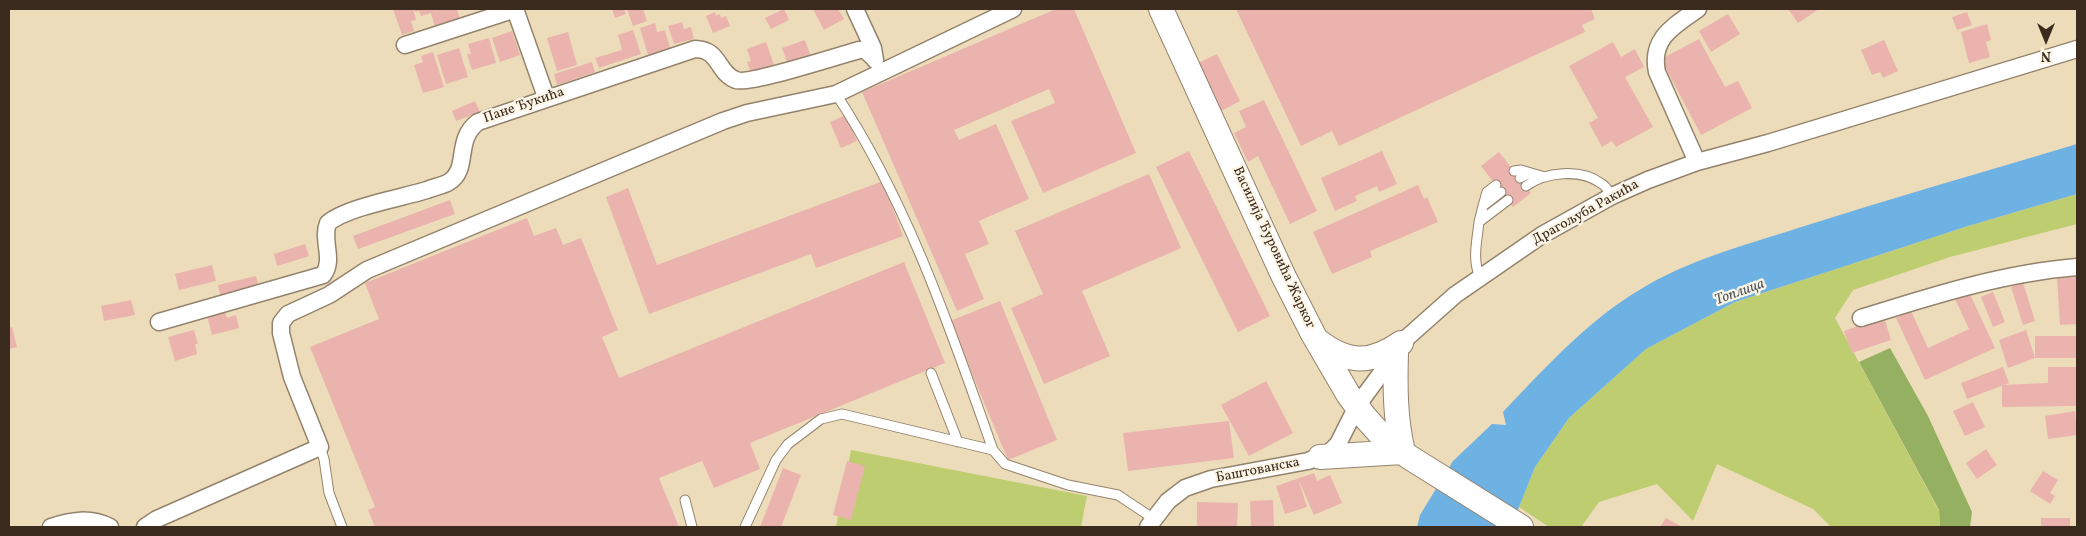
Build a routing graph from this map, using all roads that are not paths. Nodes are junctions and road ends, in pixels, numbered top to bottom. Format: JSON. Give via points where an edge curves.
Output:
{"nodes":[{"id":1,"x":516,"y":9,"type":"edge"},
{"id":2,"x":855,"y":9,"type":"edge"},
{"id":3,"x":1013,"y":9,"type":"edge"},
{"id":4,"x":1161,"y":9,"type":"edge"},
{"id":5,"x":1698,"y":9,"type":"edge"},
{"id":6,"x":405,"y":45,"type":"dead end"},
{"id":7,"x":2077,"y":49,"type":"edge"},
{"id":8,"x":875,"y":59,"type":"junction"},
{"id":9,"x":862,"y":83,"type":"junction"},
{"id":10,"x":836,"y":94,"type":"junction"},
{"id":11,"x":546,"y":97,"type":"junction"},
{"id":12,"x":1697,"y":162,"type":"junction"},
{"id":13,"x":1517,"y":175,"type":"dead end"},
{"id":14,"x":1545,"y":177,"type":"junction"},
{"id":15,"x":1526,"y":186,"type":"dead end"},
{"id":16,"x":1498,"y":188,"type":"dead end"},
{"id":17,"x":1612,"y":196,"type":"junction"},
{"id":18,"x":1508,"y":200,"type":"dead end"},
{"id":19,"x":1479,"y":222,"type":"junction"},
{"id":20,"x":2077,"y":267,"type":"edge"},
{"id":21,"x":1480,"y":278,"type":"junction"},
{"id":22,"x":1861,"y":318,"type":"dead end"},
{"id":23,"x":159,"y":322,"type":"dead end"},
{"id":24,"x":1317,"y":340,"type":"junction"},
{"id":25,"x":1398,"y":348,"type":"junction"},
{"id":26,"x":931,"y":373,"type":"dead end"},
{"id":27,"x":1357,"y":406,"type":"junction"},
{"id":28,"x":958,"y":442,"type":"junction"},
{"id":29,"x":320,"y":447,"type":"junction"},
{"id":30,"x":993,"y":450,"type":"junction"},
{"id":31,"x":1406,"y":454,"type":"junction"},
{"id":32,"x":1320,"y":457,"type":"junction"},
{"id":33,"x":685,"y":500,"type":"dead end"},
{"id":34,"x":1151,"y":523,"type":"edge"},
{"id":35,"x":51,"y":527,"type":"edge"},
{"id":36,"x":110,"y":527,"type":"edge"},
{"id":37,"x":145,"y":527,"type":"edge"},
{"id":38,"x":342,"y":527,"type":"edge"},
{"id":39,"x":692,"y":527,"type":"edge"},
{"id":40,"x":746,"y":527,"type":"edge"},
{"id":41,"x":1521,"y":527,"type":"edge"}],
"edges":[{"from":1,"to":6,"type":"street"},
{"from":1,"to":11,"type":"street"},
{"from":2,"to":8,"type":"street"},
{"from":3,"to":9,"type":"street"},
{"from":4,"to":24,"type":"main road","name":"Василија Ђуровића Жарког","via":[[1283,276]]},
{"from":5,"to":12,"type":"street","via":[[1666,34],[1655,62]]},
{"from":7,"to":12,"type":"street","name":"Драгољуба Ракића"},
{"from":8,"to":9,"type":"street","via":[[872,71]]},
{"from":8,"to":11,"type":"street","name":"Пане Ђукића","via":[[865,50],[859,50],[738,82],[712,54],[694,49]]},
{"from":9,"to":10,"type":"street"},
{"from":10,"to":29,"type":"street","via":[[723,121],[367,270],[329,295],[288,314],[282,323],[283,344],[292,377]]},
{"from":10,"to":30,"type":"lane","via":[[862,133],[926,269]]},
{"from":11,"to":23,"type":"street","name":"Пане Ђукића","via":[[478,122],[470,128],[465,136],[458,173],[447,183],[334,218],[326,228],[329,265],[323,276]]},
{"from":12,"to":17,"type":"street","name":"Драгољуба Ракића"},
{"from":13,"to":14,"type":"lane","via":[[1531,173]]},
{"from":14,"to":15,"type":"lane"},
{"from":14,"to":17,"type":"lane","via":[[1567,173],[1585,177],[1602,184]]},
{"from":16,"to":19,"type":"lane","via":[[1487,192]]},
{"from":17,"to":21,"type":"street","name":"Драгољуба Ракића","via":[[1542,235]]},
{"from":18,"to":19,"type":"lane"},
{"from":19,"to":21,"type":"lane","via":[[1475,255]]},
{"from":20,"to":22,"type":"street","via":[[1945,292]]},
{"from":21,"to":25,"type":"street","name":"Драгољуба Ракића","via":[[1455,295]]},
{"from":24,"to":25,"type":"main road","via":[[1343,356],[1361,359],[1380,356]]},
{"from":24,"to":27,"type":"main road","name":"Василија Ђуровића Жарког"},
{"from":25,"to":27,"type":"street","name":"Драгољуба Ракића"},
{"from":25,"to":31,"type":"main road","via":[[1395,394]]},
{"from":26,"to":28,"type":"lane"},
{"from":27,"to":31,"type":"main road","name":"Василија Ђуровића Жарког","via":[[1382,435]]},
{"from":27,"to":32,"type":"street","name":"Баштованска","via":[[1338,444]]},
{"from":28,"to":30,"type":"lane"},
{"from":28,"to":40,"type":"lane","via":[[842,414],[821,419],[788,444],[776,460]]},
{"from":29,"to":37,"type":"street","via":[[157,518]]},
{"from":29,"to":38,"type":"lane","via":[[330,493]]},
{"from":30,"to":34,"type":"lane","via":[[1005,464],[1068,485],[1118,495]]},
{"from":31,"to":32,"type":"main road"},
{"from":31,"to":41,"type":"main road","name":"Василија Ђуровића Жарког"},
{"from":32,"to":34,"type":"street","name":"Баштованска","via":[[1198,483],[1178,493]]},
{"from":33,"to":39,"type":"lane"},
{"from":35,"to":36,"type":"street","via":[[83,520]]}]}
